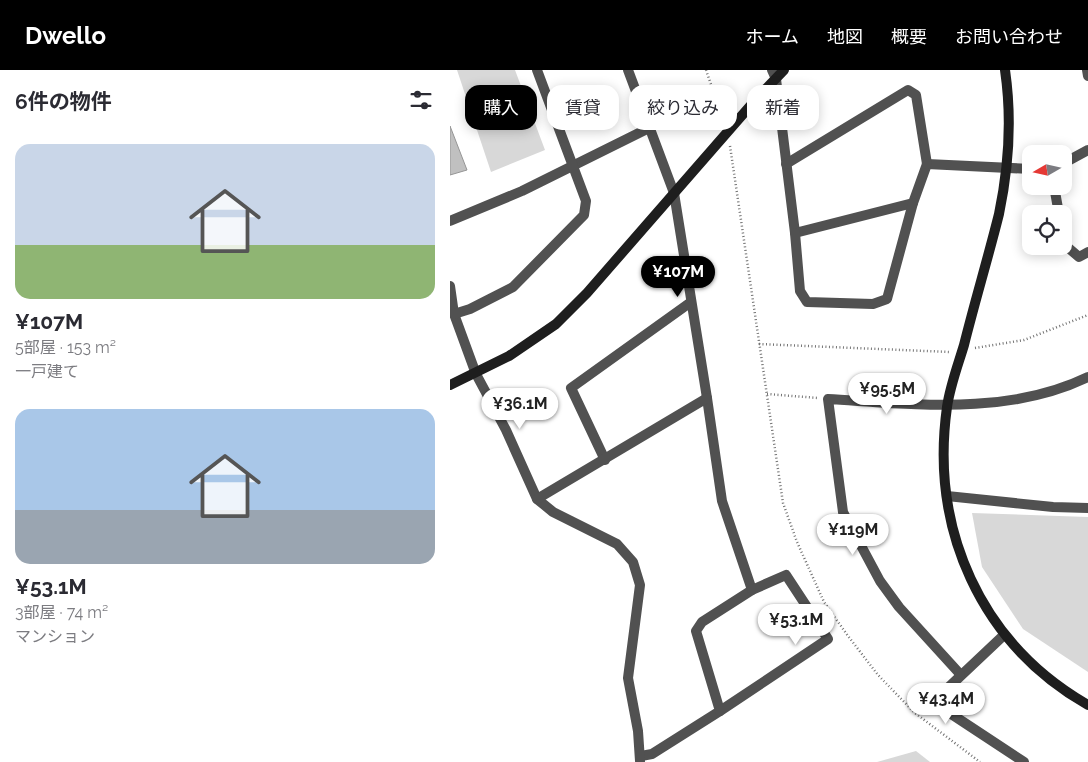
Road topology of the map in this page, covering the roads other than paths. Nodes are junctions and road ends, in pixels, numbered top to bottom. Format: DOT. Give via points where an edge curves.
graph roads {
  1 [pos="537,70"];
  2 [pos="628,70"];
  3 [pos="784,70"];
  4 [pos="1005,70"];
  5 [pos="1087,70"];
  6 [pos="774,74"];
  7 [pos="1088,76"];
  8 [pos="633,85"];
  9 [pos="645,130"];
  10 [pos="650,130"];
  11 [pos="1088,150"];
  12 [pos="1072,159"];
  13 [pos="786,164"];
  14 [pos="927,164"];
  15 [pos="574,166"];
  16 [pos="1007,166"];
  17 [pos="1022,168"];
  18 [pos="674,193"];
  19 [pos="913,203"];
  20 [pos="450,221"];
  21 [pos="795,233"];
  22 [pos="1072,251"];
  23 [pos="1088,252"];
  24 [pos="450,286"];
  25 [pos="691,302"];
  26 [pos="454,314"];
  27 [pos="476,374"];
  28 [pos="1088,377"];
  29 [pos="450,386"];
  30 [pos="707,398"];
  31 [pos="947,406"];
  32 [pos="605,460"];
  33 [pos="947,496"];
  34 [pos="537,500"];
  35 [pos="1088,508"];
  36 [pos="752,590"];
  37 [pos="1004,635"];
  38 [pos="960,674"];
  39 [pos="1088,705"];
  40 [pos="720,711"];
  41 [pos="640,759"];
  42 [pos="1024,762"];
  1 -- 15 [label="street"];
  2 -- 8 [label="street"];
  3 -- 6 [label="street"];
  4 -- 16 [label="street" via="1009,105"];
  5 -- 7 [label="street"];
  6 -- 13 [label="street"];
  6 -- 18 [label="street" via="728,133"];
  9 -- 15 [label="street"];
  10 -- 18 [label="street"];
  11 -- 12 [label="street"];
  13 -- 14 [label="street" via="908,90 916,94"];
  13 -- 21 [label="street"];
  14 -- 16 [label="street"];
  14 -- 19 [label="street"];
  15 -- 20 [label="street" via="522,192"];
  15 -- 26 [label="street" via="586,201 584,214 513,288"];
  16 -- 17 [label="street"];
  16 -- 31 [label="street" via="999,214"];
  18 -- 25 [label="street"];
  18 -- 27 [label="street" via="587,294 556,324"];
  19 -- 21 [label="street"];
  19 -- 21 [label="street" via="887,299 873,304 807,302 800,292"];
  22 -- 23 [label="street" via="1079,257"];
  24 -- 26 [label="street"];
  25 -- 30 [label="street"];
  25 -- 32 [label="street" via="571,388"];
  26 -- 27 [label="street"];
  27 -- 29 [label="street"];
  27 -- 34 [label="street" via="506,430"];
  28 -- 31 [label="street" via="1068,387 1018,399"];
  30 -- 32 [label="street"];
  30 -- 36 [label="street" via="722,502"];
  31 -- 33 [label="street" via="944,474"];
  31 -- 38 [label="street" via="828,399 843,512 885,588"];
  32 -- 34 [label="street"];
  33 -- 35 [label="street"];
  33 -- 37 [label="street" via="955,539 963,561"];
  34 -- 41 [label="street" via="553,512 616,544 633,562 640,585 628,678"];
  36 -- 40 [label="street" via="702,622 696,631"];
  36 -- 40 [label="street" via="786,575 828,639"];
  37 -- 38 [label="street"];
  37 -- 39 [label="street" via="1036,668 1065,692"];
  38 -- 42 [label="street" via="933,702"];
  40 -- 41 [label="street"];
}
